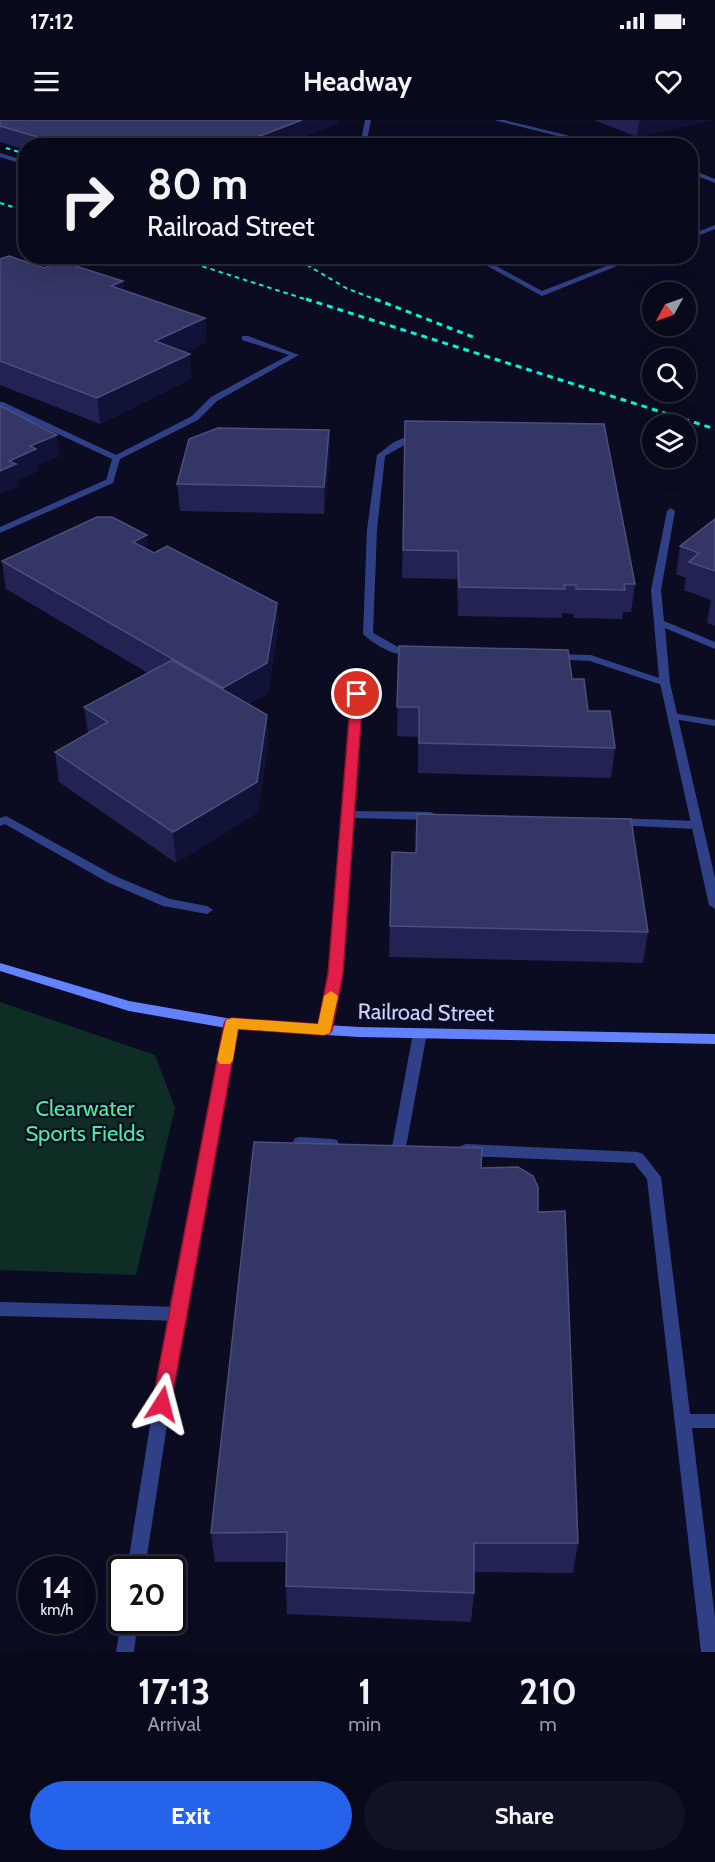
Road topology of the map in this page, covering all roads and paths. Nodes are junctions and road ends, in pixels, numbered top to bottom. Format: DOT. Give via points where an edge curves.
graph roads {
  1 [pos="368,120"];
  2 [pos="497,120"];
  3 [pos="365,138"];
  4 [pos="574,138"];
  5 [pos="0,155"];
  6 [pos="18,161"];
  7 [pos="698,174"];
  8 [pos="715,181"];
  9 [pos="715,227"];
  10 [pos="698,234"];
  11 [pos="487,264"];
  12 [pos="619,264"];
  13 [pos="245,338"];
  14 [pos="0,404"];
  15 [pos="433,433"];
  16 [pos="116,458"];
  17 [pos="671,511"];
  18 [pos="0,530"];
  19 [pos="659,622"];
  20 [pos="715,646"];
  21 [pos="427,654"];
  22 [pos="544,657"];
  23 [pos="665,682"];
  24 [pos="357,694"];
  25 [pos="672,716"];
  26 [pos="715,723"];
  27 [pos="348,814"];
  28 [pos="441,817"];
  29 [pos="0,822"];
  30 [pos="603,822"];
  31 [pos="697,825"];
  32 [pos="715,902"];
  33 [pos="207,910"];
  34 [pos="0,967"];
  35 [pos="232,1024"];
  36 [pos="324,1030"];
  37 [pos="420,1033"];
  38 [pos="715,1039"];
  39 [pos="300,1142"];
  40 [pos="344,1144"];
  41 [pos="400,1147"];
  42 [pos="447,1149"];
  43 [pos="0,1309"];
  44 [pos="176,1314"];
  45 [pos="683,1421"];
  46 [pos="715,1421"];
  47 [pos="138,1556"];
  48 [pos="127,1634"];
  49 [pos="124,1652"];
  50 [pos="710,1652"];
  1 -- 3 [label="street"];
  2 -- 4 [label="street"];
  5 -- 6 [label="street"];
  7 -- 8 [label="street"];
  9 -- 10 [label="street"];
  11 -- 12 [label="street" via="542,294"];
  13 -- 16 [label="street" via="295,355 214,399 195,418"];
  14 -- 16 [label="street"];
  15 -- 21 [label="street" via="422,432 381,455 372,530 368,634 404,653"];
  16 -- 18 [label="street" via="110,481"];
  17 -- 19 [label="street" via="656,590"];
  19 -- 20 [label="street"];
  19 -- 23 [label="street"];
  22 -- 23 [label="street" via="591,658"];
  23 -- 25 [label="street"];
  24 -- 27 [label="street"];
  25 -- 26 [label="street"];
  25 -- 31 [label="street"];
  27 -- 28 [label="street"];
  27 -- 36 [label="street" via="336,974"];
  29 -- 33 [label="street" via="6,820 111,879 167,903"];
  30 -- 31 [label="street"];
  31 -- 32 [label="street"];
  34 -- 35 [label="main road, Railroad Street" via="129,1006"];
  35 -- 36 [label="main road, Railroad Street"];
  35 -- 44 [label="street"];
  36 -- 37 [label="main road, Railroad Street"];
  37 -- 38 [label="main road, Railroad Street"];
  37 -- 41 [label="street"];
  39 -- 40 [label="street"];
  42 -- 45 [label="street" via="638,1158 654,1177"];
  43 -- 44 [label="street"];
  44 -- 47 [label="street"];
  45 -- 46 [label="street"];
  45 -- 50 [label="street"];
  48 -- 49 [label="street"];
}
